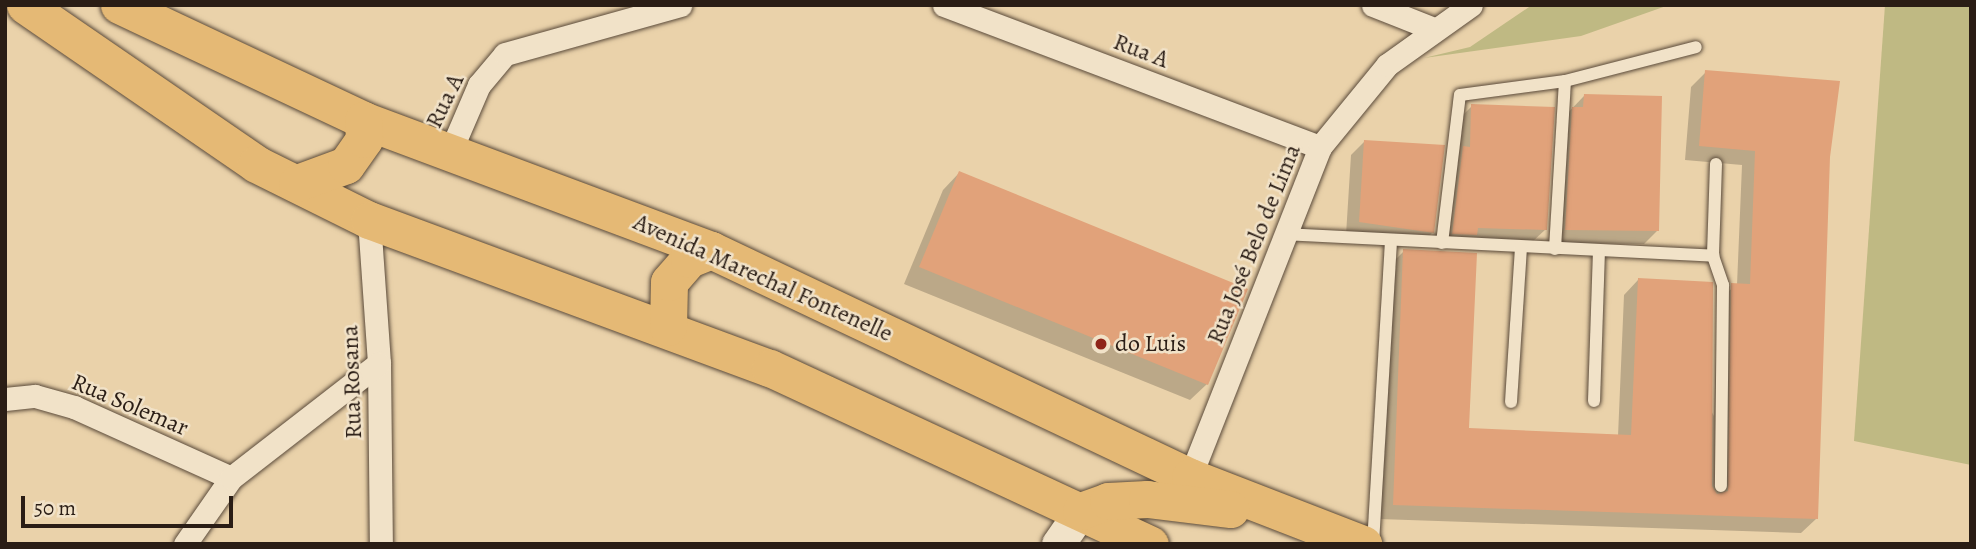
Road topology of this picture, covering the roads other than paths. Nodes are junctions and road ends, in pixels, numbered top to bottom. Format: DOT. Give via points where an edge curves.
graph roads {
  1 [pos="25,5"];
  2 [pos="119,5"];
  3 [pos="680,5"];
  4 [pos="944,5"];
  5 [pos="1373,5"];
  6 [pos="1471,5"];
  7 [pos="1431,28"];
  8 [pos="1696,47"];
  9 [pos="1565,80"];
  10 [pos="363,120"];
  11 [pos="1320,147"];
  12 [pos="451,150"];
  13 [pos="1716,164"];
  14 [pos="296,183"];
  15 [pos="369,220"];
  16 [pos="1284,234"];
  17 [pos="1391,241"];
  18 [pos="1442,243"];
  19 [pos="1521,247"];
  20 [pos="1555,249"];
  21 [pos="711,250"];
  22 [pos="1599,251"];
  23 [pos="1713,256"];
  24 [pos="668,327"];
  25 [pos="379,363"];
  26 [pos="5,399"];
  27 [pos="1594,401"];
  28 [pos="1511,402"];
  29 [pos="1190,477"];
  30 [pos="231,478"];
  31 [pos="1721,486"];
  32 [pos="1289,520"];
  33 [pos="1067,534"];
  34 [pos="185,544"];
  35 [pos="381,544"];
  36 [pos="1150,544"];
  37 [pos="1363,544"];
  38 [pos="1373,544"];
  1 -- 14 [label="main road" via="256,164"];
  2 -- 10 [label="main road, Avenida Marechal Fontenelle"];
  3 -- 12 [label="street, Rua A" via="505,54 479,85"];
  4 -- 11 [label="street, Rua A"];
  5 -- 7 [label="street"];
  6 -- 7 [label="street, Rua José Belo de Lima"];
  7 -- 11 [label="street, Rua José Belo de Lima" via="1387,65"];
  8 -- 9 [label="lane"];
  9 -- 18 [label="lane" via="1460,95"];
  9 -- 20 [label="lane"];
  10 -- 12 [label="main road, Avenida Marechal Fontenelle"];
  10 -- 14 [label="main road" via="364,139 346,165"];
  11 -- 16 [label="street, Rua José Belo de Lima"];
  12 -- 21 [label="main road, Avenida Marechal Fontenelle"];
  13 -- 23 [label="lane"];
  14 -- 15 [label="main road"];
  15 -- 24 [label="main road"];
  15 -- 25 [label="street, Rua Rosana"];
  16 -- 17 [label="lane"];
  16 -- 29 [label="street, Rua José Belo de Lima"];
  17 -- 18 [label="lane"];
  17 -- 38 [label="lane"];
  18 -- 19 [label="lane"];
  19 -- 20 [label="lane"];
  19 -- 28 [label="lane"];
  20 -- 22 [label="lane"];
  21 -- 24 [label="main road" via="677,268 669,282"];
  21 -- 29 [label="main road, Avenida Marechal Fontenelle"];
  22 -- 23 [label="lane"];
  22 -- 27 [label="lane"];
  23 -- 31 [label="lane" via="1723,285"];
  24 -- 33 [label="main road" via="899,425"];
  25 -- 30 [label="street"];
  25 -- 35 [label="street, Rua Rosana"];
  26 -- 30 [label="street, Rua Solemar" via="36,396 74,407"];
  29 -- 32 [label="main road, Avenida Marechal Fontenelle"];
  30 -- 34 [label="street"];
  32 -- 33 [label="main road" via="1147,499 1108,500"];
  32 -- 37 [label="main road, Avenida Marechal Fontenelle"];
  33 -- 36 [label="main road"];
}
